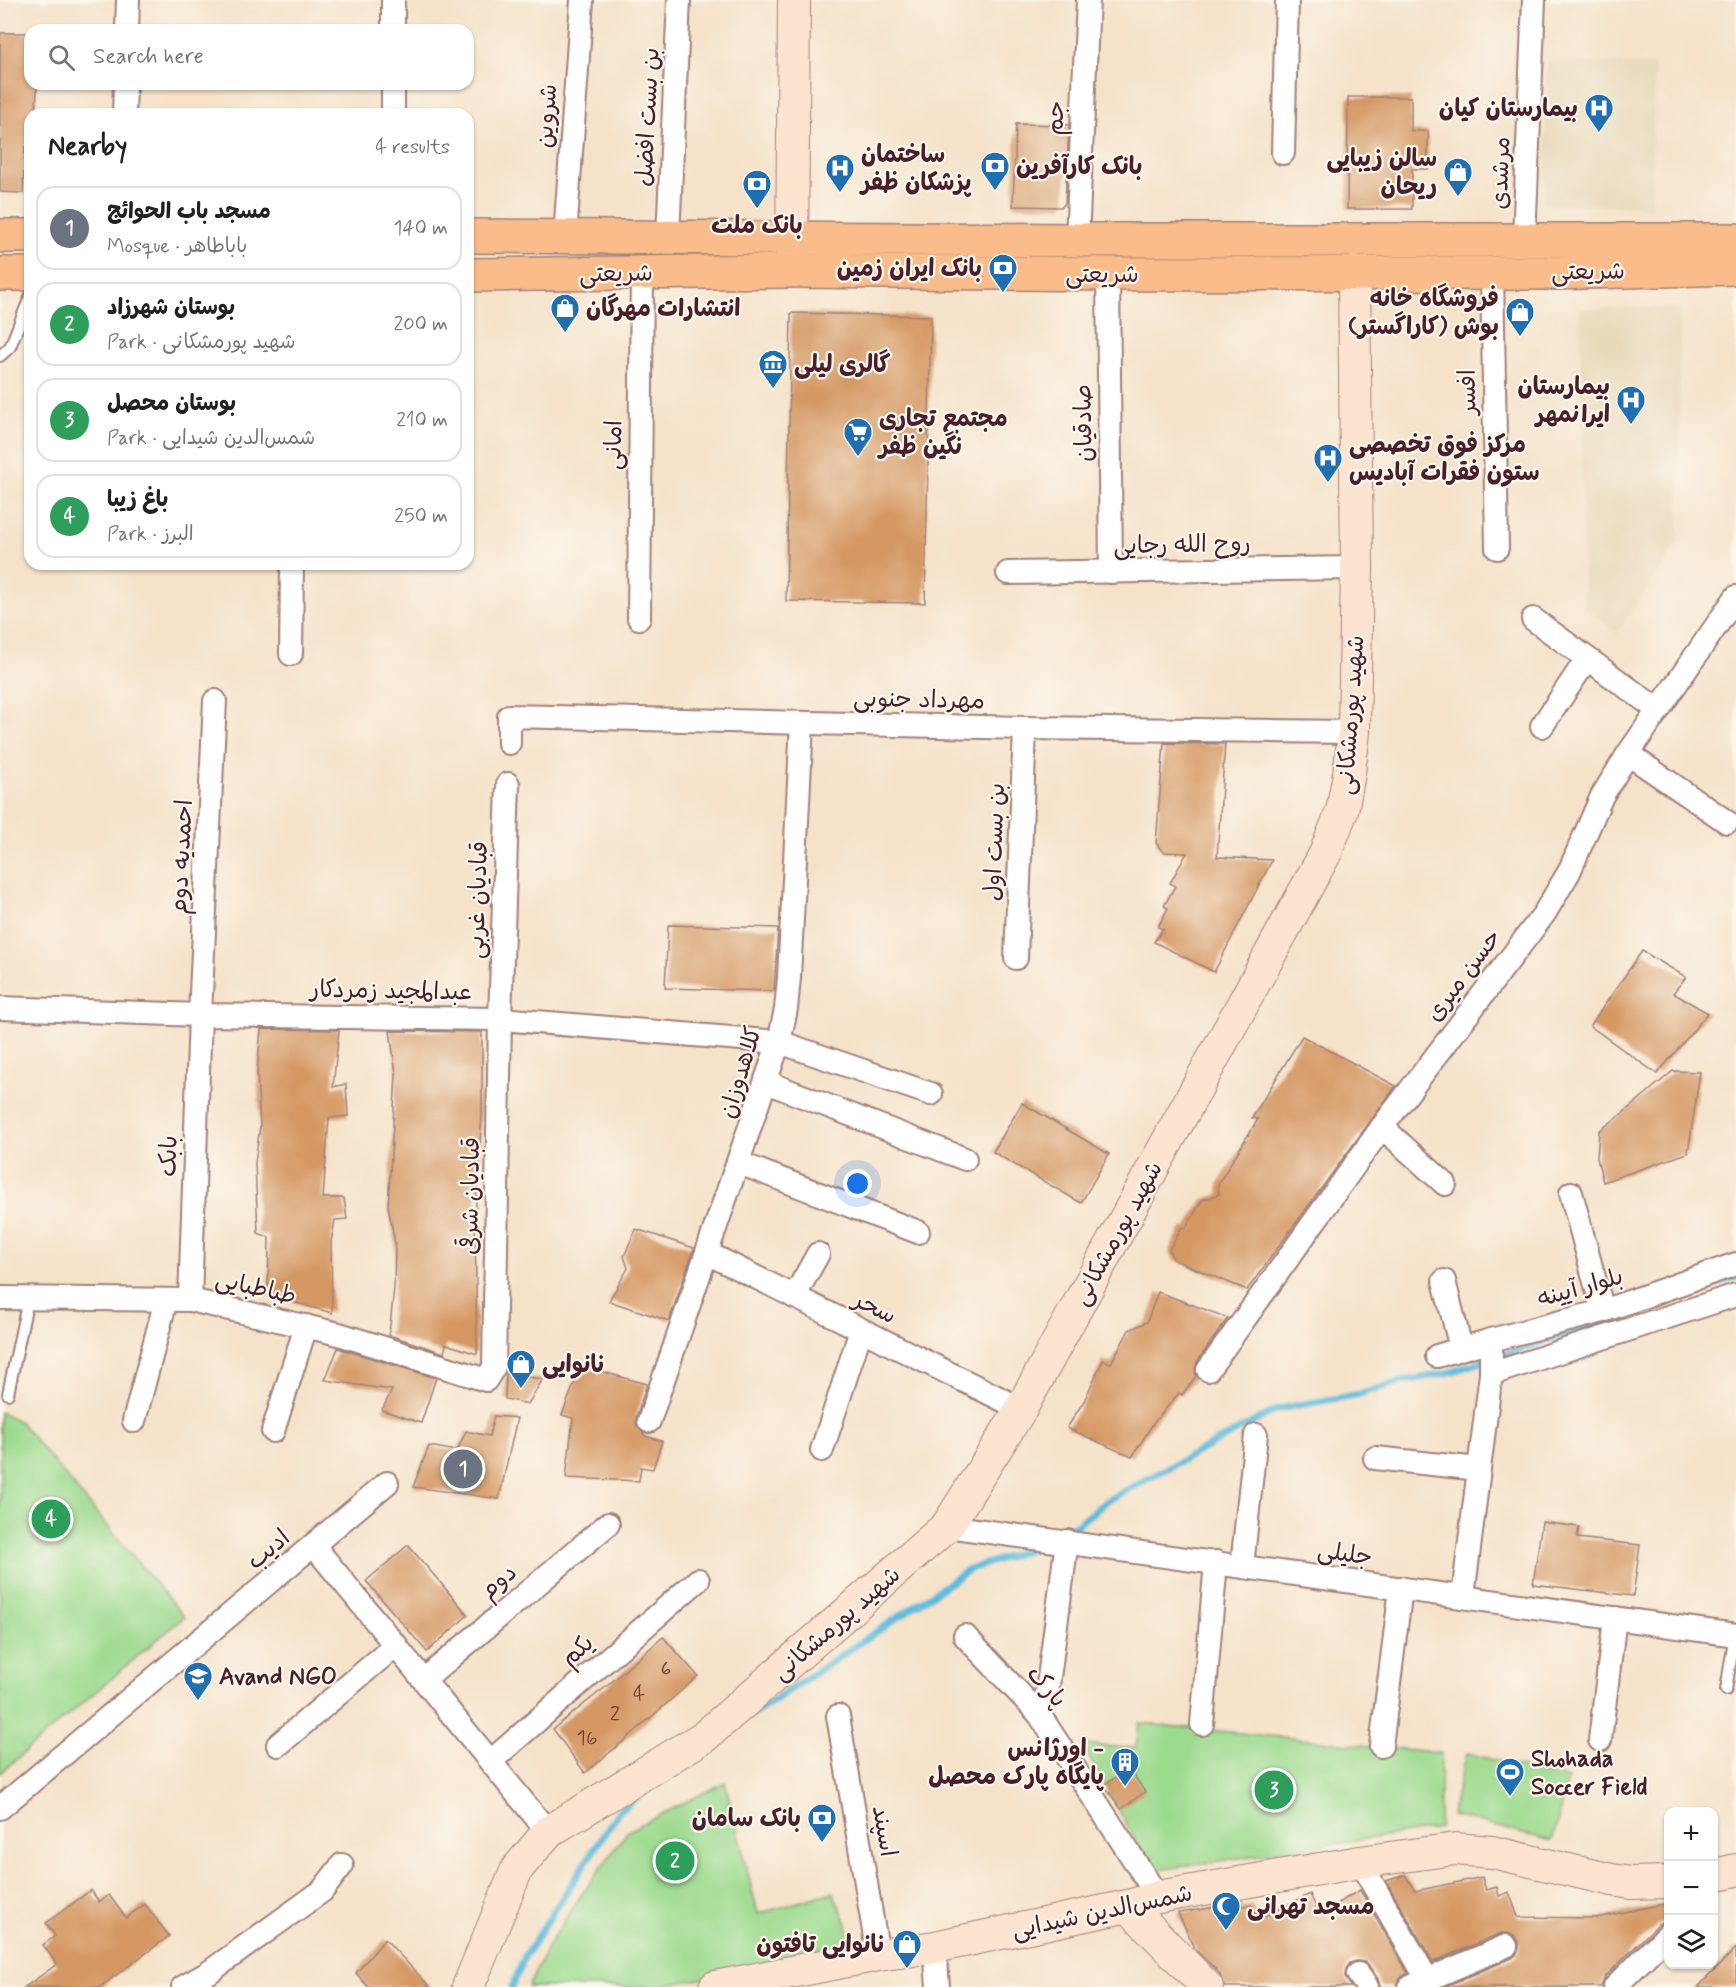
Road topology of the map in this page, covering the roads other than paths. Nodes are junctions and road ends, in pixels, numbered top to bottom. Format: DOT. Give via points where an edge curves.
graph roads {
  1 [pos="129,0"];
  2 [pos="393,0"];
  3 [pos="582,0"];
  4 [pos="679,0"];
  5 [pos="794,0"];
  6 [pos="1088,0"];
  7 [pos="1287,0"];
  8 [pos="1534,0"];
  9 [pos="127,24"];
  10 [pos="393,24"];
  11 [pos="125,90"];
  12 [pos="393,90"];
  13 [pos="124,108"];
  14 [pos="393,108"];
  15 [pos="1283,153"];
  16 [pos="793,177"];
  17 [pos="0,236"];
  18 [pos="24,236"];
  19 [pos="474,236"];
  20 [pos="565,236"];
  21 [pos="668,236"];
  22 [pos="759,237"];
  23 [pos="792,237"];
  24 [pos="1077,240"];
  25 [pos="1524,240"];
  26 [pos="1736,240"];
  27 [pos="1736,268"];
  28 [pos="792,271"];
  29 [pos="1492,271"];
  30 [pos="642,272"];
  31 [pos="1354,272"];
  32 [pos="0,274"];
  33 [pos="24,274"];
  34 [pos="1108,274"];
  35 [pos="474,275"];
  36 [pos="24,312"];
  37 [pos="0,356"];
  38 [pos="1497,548"];
  39 [pos="1357,568"];
  40 [pos="292,570"];
  41 [pos="1111,572"];
  42 [pos="1008,573"];
  43 [pos="1736,597"];
  44 [pos="639,618"];
  45 [pos="1533,619"];
  46 [pos="291,654"];
  47 [pos="1587,659"];
  48 [pos="216,701"];
  49 [pos="1658,710"];
  50 [pos="801,723"];
  51 [pos="1542,726"];
  52 [pos="1025,728"];
  53 [pos="1354,732"];
  54 [pos="509,743"];
  55 [pos="1628,754"];
  56 [pos="508,784"];
  57 [pos="1727,822"];
  58 [pos="1016,957"];
  59 [pos="0,1008"];
  60 [pos="200,1015"];
  61 [pos="500,1019"];
  62 [pos="779,1042"];
  63 [pos="766,1082"];
  64 [pos="931,1094"];
  65 [pos="1382,1127"];
  66 [pos="965,1159"];
  67 [pos="739,1163"];
  68 [pos="1445,1184"];
  69 [pos="1571,1193"];
  70 [pos="918,1232"];
  71 [pos="707,1252"];
  72 [pos="818,1254"];
  73 [pos="1736,1264"];
  74 [pos="1444,1281"];
  75 [pos="1736,1295"];
  76 [pos="794,1297"];
  77 [pos="0,1298"];
  78 [pos="28,1299"];
  79 [pos="166,1300"];
  80 [pos="190,1300"];
  81 [pos="1603,1311"];
  82 [pos="306,1326"];
  83 [pos="861,1330"];
  84 [pos="1491,1340"];
  85 [pos="1461,1348"];
  86 [pos="1437,1356"];
  87 [pos="1208,1370"];
  88 [pos="491,1374"];
  89 [pos="1491,1374"];
  90 [pos="8,1394"];
  91 [pos="1020,1409"];
  92 [pos="134,1421"];
  93 [pos="649,1421"];
  94 [pos="273,1431"];
  95 [pos="1256,1435"];
  96 [pos="822,1450"];
  97 [pos="1375,1458"];
  98 [pos="1479,1469"];
  99 [pos="387,1483"];
  100 [pos="608,1524"];
  101 [pos="947,1526"];
  102 [pos="1067,1541"];
  103 [pos="314,1546"];
  104 [pos="1216,1562"];
  105 [pos="1242,1566"];
  106 [pos="698,1580"];
  107 [pos="1401,1588"];
  108 [pos="1463,1596"];
  109 [pos="1615,1618"];
  110 [pos="1735,1634"];
  111 [pos="965,1636"];
  112 [pos="396,1645"];
  113 [pos="424,1680"];
  114 [pos="1726,1690"];
  115 [pos="1039,1714"];
  116 [pos="838,1716"];
  117 [pos="1202,1724"];
  118 [pos="1600,1740"];
  119 [pos="278,1745"];
  120 [pos="1381,1746"];
  121 [pos="491,1761"];
  122 [pos="0,1808"];
  123 [pos="548,1832"];
  124 [pos="1360,1862"];
  125 [pos="342,1865"];
  126 [pos="1664,1882"];
  127 [pos="1158,1897"];
  128 [pos="1128,1906"];
  129 [pos="1664,1938"];
  130 [pos="1506,1946"];
  131 [pos="935,1947"];
  132 [pos="878,1955"];
  133 [pos="1419,1983"];
  134 [pos="183,1987"];
  135 [pos="468,1987"];
  136 [pos="715,1987"];
  137 [pos="938,1987"];
  138 [pos="1208,1987"];
  139 [pos="1615,1987"];
  1 -- 9 [label="street"];
  2 -- 10 [label="street"];
  3 -- 20 [label="street, شروین"];
  4 -- 21 [label="street, بن بست افضل"];
  5 -- 16 [label="street"];
  6 -- 24 [label="street, جم"];
  7 -- 15 [label="street"];
  8 -- 25 [label="street, مرشدی"];
  11 -- 13 [label="street"];
  12 -- 14 [label="street"];
  16 -- 22 [label="street" via="778,217"];
  16 -- 23 [label="street"];
  17 -- 18 [label="main road"];
  19 -- 20 [label="main road, شریعتی"];
  20 -- 21 [label="main road, شریعتی"];
  21 -- 22 [label="main road, شریعتی"];
  22 -- 23 [label="main road, شریعتی"];
  23 -- 24 [label="main road, شریعتی"];
  23 -- 28 [label="street"];
  24 -- 25 [label="main road, شریعتی"];
  25 -- 26 [label="main road, شریعتی"];
  27 -- 29 [label="main road, شریعتی"];
  28 -- 30 [label="main road, شریعتی"];
  28 -- 34 [label="main road, شریعتی"];
  29 -- 31 [label="main road, شریعتی"];
  29 -- 38 [label="street, افسر"];
  30 -- 35 [label="main road, شریعتی"];
  30 -- 44 [label="street, امانی"];
  31 -- 34 [label="main road, شریعتی"];
  31 -- 39 [label="street, شهید پورمشکانی"];
  32 -- 33 [label="main road"];
  34 -- 41 [label="street, صادقیان"];
  36 -- 37 [label="lane" via="10,347"];
  39 -- 41 [label="street, روح الله رجایی"];
  39 -- 53 [label="street, شهید پورمشکانی"];
  40 -- 46 [label="street"];
  41 -- 42 [label="street, روح الله رجایی"];
  43 -- 49 [label="street, حسن میری"];
  45 -- 47 [label="street"];
  47 -- 49 [label="street"];
  47 -- 51 [label="street"];
  48 -- 60 [label="street, احمدیه دوم"];
  49 -- 55 [label="street, حسن میری"];
  50 -- 52 [label="street, مهرداد جنوبی"];
  50 -- 54 [label="street, مهرداد جنوبی" via="509,716"];
  50 -- 62 [label="street, کلاهدوزان" via="789,978"];
  52 -- 53 [label="street, مهرداد جنوبی"];
  52 -- 58 [label="street, بن بست اول"];
  53 -- 91 [label="street, شهید پورمشکانی" via="1342,811 1325,854"];
  55 -- 57 [label="street"];
  55 -- 65 [label="street, حسن میری" via="1602,796 1569,872 1544,914"];
  56 -- 61 [label="street, قبادیان غربی"];
  59 -- 60 [label="street, عبدالمجید زمردکار"];
  60 -- 61 [label="street, عبدالمجید زمردکار"];
  60 -- 80 [label="street, بابک"];
  61 -- 62 [label="street, عبدالمجید زمردکار"];
  61 -- 88 [label="street, قبادیان شرقی"];
  62 -- 63 [label="street, کلاهدوزان"];
  62 -- 64 [label="street, عبدالمجید زمردکار"];
  63 -- 66 [label="street"];
  63 -- 67 [label="street, کلاهدوزان"];
  65 -- 68 [label="street"];
  65 -- 87 [label="street, حسن میری"];
  67 -- 70 [label="street"];
  67 -- 71 [label="street, کلاهدوزان"];
  69 -- 81 [label="street"];
  71 -- 76 [label="street, سحر"];
  71 -- 93 [label="street, کلاهدوزان"];
  72 -- 76 [label="street"];
  73 -- 81 [label="street, بلوار آیینه"];
  74 -- 85 [label="street"];
  75 -- 89 [label="street"];
  76 -- 83 [label="street, سحر"];
  77 -- 78 [label="street, طباطبایی"];
  78 -- 79 [label="street, طباطبایی"];
  78 -- 90 [label="lane"];
  79 -- 80 [label="street, طباطبایی"];
  79 -- 92 [label="street"];
  80 -- 82 [label="street, طباطبایی"];
  81 -- 84 [label="street, بلوار آیینه"];
  82 -- 88 [label="street, طباطبایی" via="486,1380"];
  82 -- 94 [label="street"];
  83 -- 91 [label="street, سحر"];
  83 -- 96 [label="street"];
  84 -- 85 [label="street, بلوار آیینه"];
  84 -- 89 [label="street"];
  85 -- 86 [label="street, بلوار آیینه"];
  89 -- 98 [label="street"];
  91 -- 101 [label="street, شهید پورمشکانی"];
  95 -- 105 [label="street"];
  97 -- 98 [label="street"];
  98 -- 108 [label="street"];
  99 -- 103 [label="street"];
  100 -- 113 [label="street, دوم"];
  101 -- 102 [label="street, جلیلی"];
  101 -- 123 [label="street, شهید پورمشکانی" via="705,1736"];
  102 -- 104 [label="street, جلیلی"];
  102 -- 115 [label="street" via="1047,1693"];
  103 -- 112 [label="street, ادیب"];
  103 -- 122 [label="street, ادیب"];
  104 -- 105 [label="street, جلیلی"];
  104 -- 117 [label="street"];
  105 -- 107 [label="street, جلیلی"];
  106 -- 121 [label="street, یکم"];
  107 -- 108 [label="street, جلیلی"];
  107 -- 120 [label="street"];
  108 -- 109 [label="street, جلیلی"];
  109 -- 110 [label="street, جلیلی"];
  109 -- 118 [label="street"];
  110 -- 114 [label="lane"];
  111 -- 115 [label="street, پارک"];
  112 -- 113 [label="street, ادیب"];
  112 -- 119 [label="street"];
  113 -- 121 [label="street, ادیب"];
  115 -- 127 [label="street, پارک"];
  116 -- 132 [label="street, اسپند"];
  121 -- 123 [label="street, ادیب"];
  123 -- 135 [label="street, شهید پورمشکانی" via="517,1869"];
  124 -- 126 [label="street, شمس‌الدین شیدایی" via="1474,1850 1611,1880"];
  124 -- 127 [label="street, شمس‌الدین شیدایی"];
  124 -- 133 [label="street"];
  125 -- 134 [label="street" via="322,1891 208,1974"];
  127 -- 128 [label="street, شمس‌الدین شیدایی"];
  128 -- 131 [label="street, شمس‌الدین شیدایی"];
  128 -- 138 [label="street"];
  129 -- 139 [label="street"];
  130 -- 133 [label="street"];
  131 -- 132 [label="street, شمس‌الدین شیدایی"];
  131 -- 137 [label="street"];
  132 -- 136 [label="street, شمس‌الدین شیدایی"];
}
